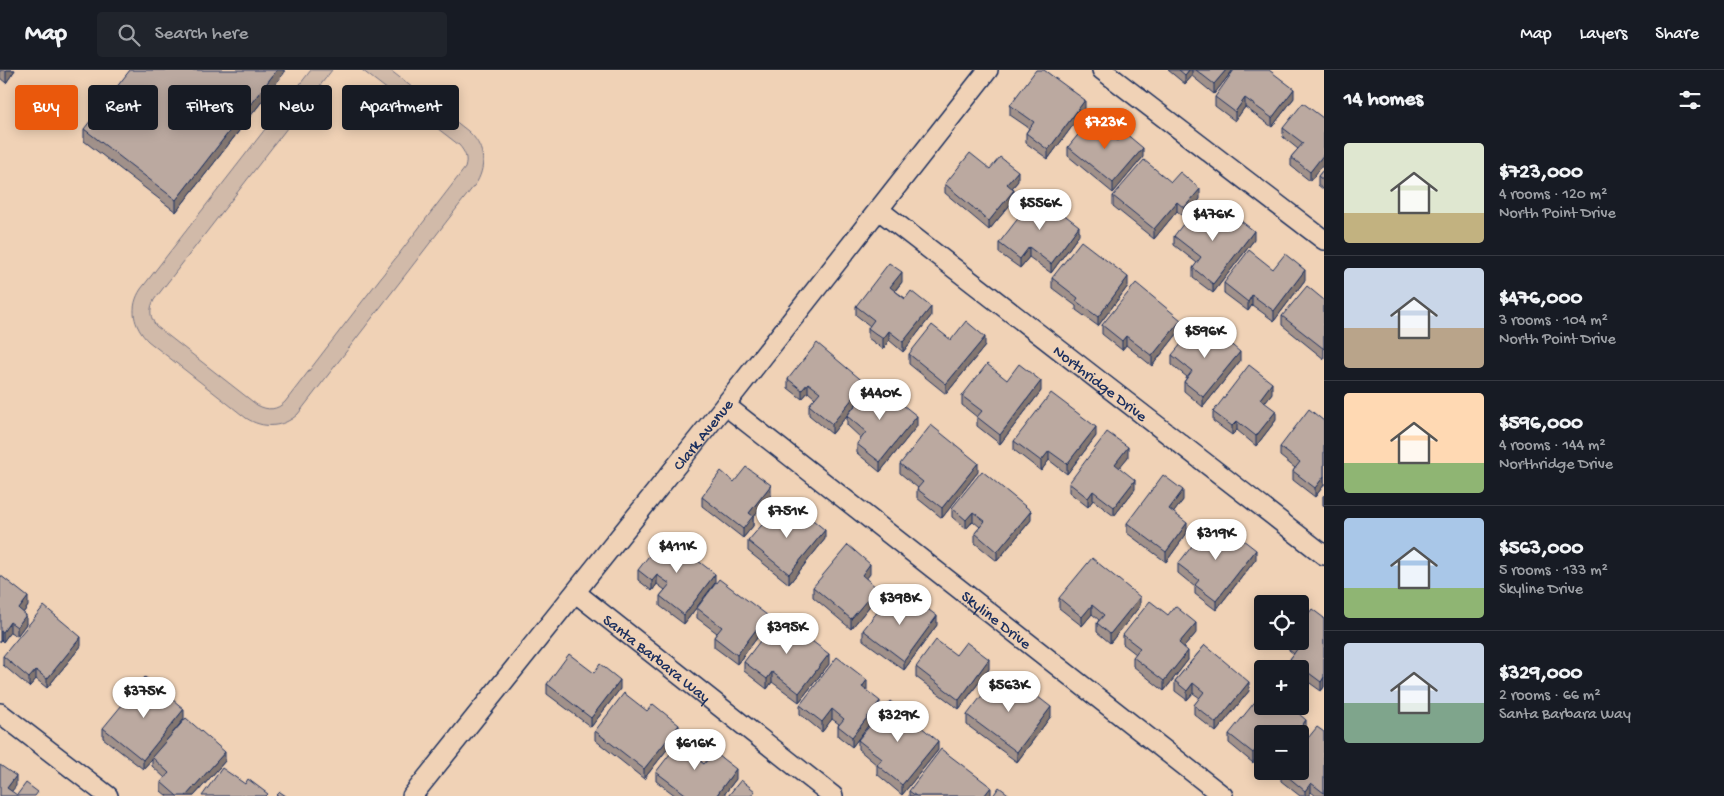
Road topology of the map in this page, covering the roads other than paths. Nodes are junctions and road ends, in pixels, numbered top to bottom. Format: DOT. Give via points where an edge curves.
graph roads {
  1 [pos="988,70"];
  2 [pos="1102,70"];
  3 [pos="879,210"];
  4 [pos="1324,240"];
  5 [pos="725,405"];
  6 [pos="1324,555"];
  7 [pos="576,593"];
  8 [pos="0,713"];
  9 [pos="108,796"];
  10 [pos="412,796"];
  11 [pos="833,796"];
  12 [pos="1223,796"];
  1 -- 3 [label="street, Clark Avenue"];
  2 -- 4 [label="street"];
  3 -- 5 [label="street, Clark Avenue"];
  3 -- 6 [label="street, Northridge Drive"];
  5 -- 7 [label="street, Clark Avenue"];
  5 -- 12 [label="street, Skyline Drive"];
  7 -- 10 [label="street, Clark Avenue"];
  7 -- 11 [label="street, Santa Barbara Way"];
  8 -- 9 [label="street"];
}
